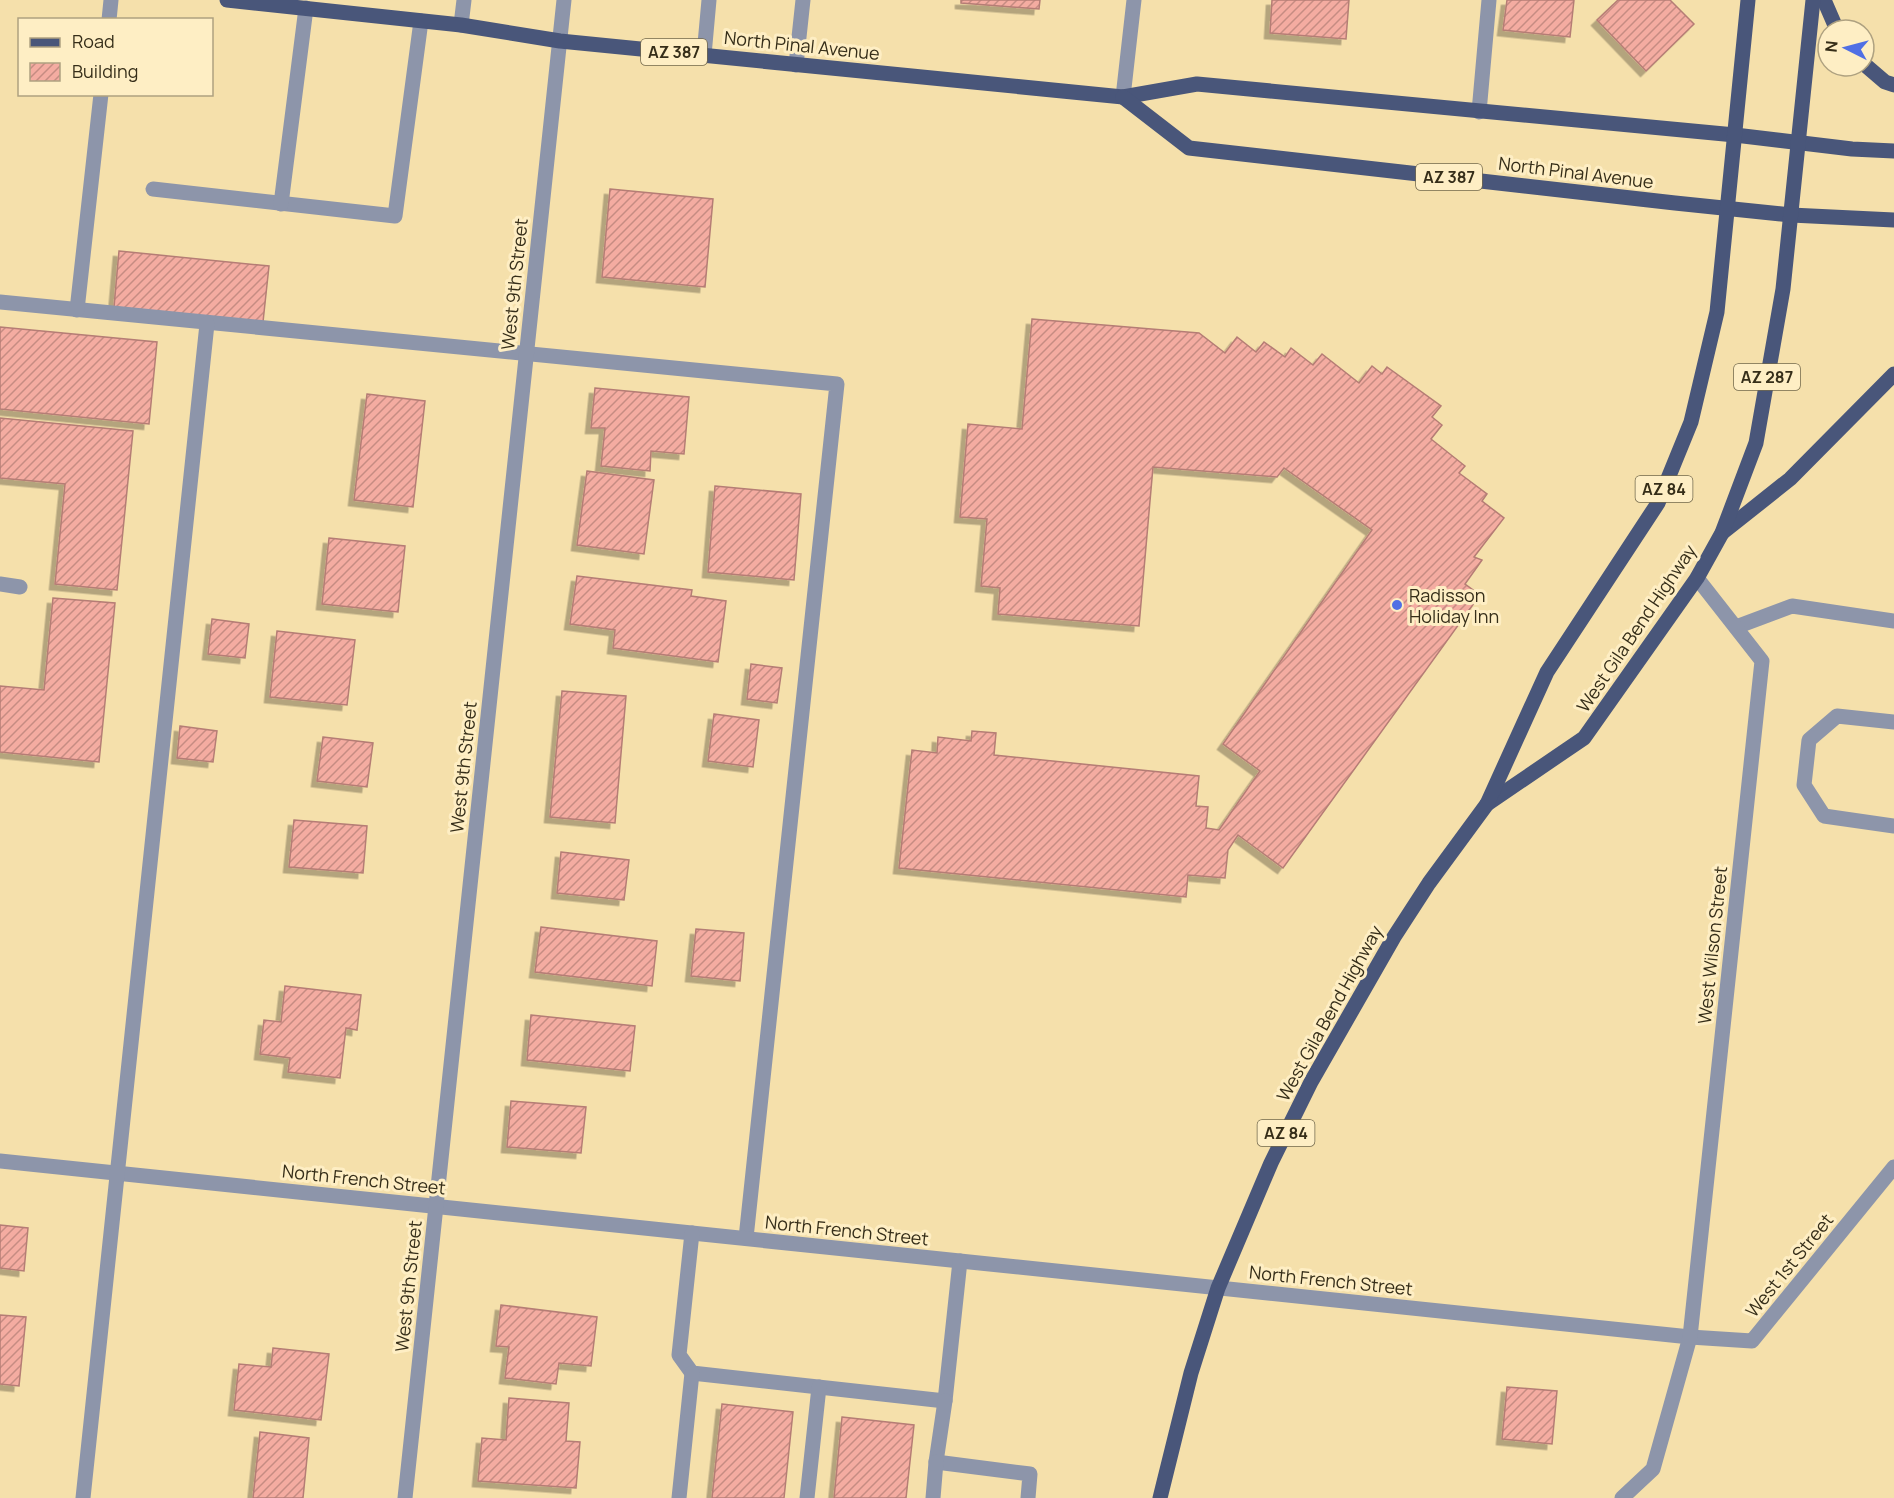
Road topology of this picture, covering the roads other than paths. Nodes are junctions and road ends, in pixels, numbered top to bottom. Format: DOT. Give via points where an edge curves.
graph roads {
  1 [pos="111,0"];
  2 [pos="227,0"];
  3 [pos="464,0"];
  4 [pos="564,0"];
  5 [pos="709,0"];
  6 [pos="803,0"];
  7 [pos="1134,0"];
  8 [pos="1489,0"];
  9 [pos="1749,0"];
  10 [pos="1813,0"];
  11 [pos="1824,0"];
  12 [pos="306,8"];
  13 [pos="109,18"];
  14 [pos="1832,18"];
  15 [pos="421,21"];
  16 [pos="461,25"];
  17 [pos="560,40"];
  18 [pos="704,55"];
  19 [pos="796,65"];
  20 [pos="1876,74"];
  21 [pos="1894,85"];
  22 [pos="101,96"];
  23 [pos="1123,97"];
  24 [pos="1479,112"];
  25 [pos="1735,135"];
  26 [pos="1799,143"];
  27 [pos="1894,151"];
  28 [pos="153,189"];
  29 [pos="281,204"];
  30 [pos="1726,208"];
  31 [pos="1791,215"];
  32 [pos="1894,219"];
  33 [pos="0,302"];
  34 [pos="77,310"];
  35 [pos="207,324"];
  36 [pos="526,355"];
  37 [pos="1894,374"];
  38 [pos="1722,533"];
  39 [pos="1697,578"];
  40 [pos="0,584"];
  41 [pos="20,586"];
  42 [pos="1894,621"];
  43 [pos="1736,627"];
  44 [pos="1894,722"];
  45 [pos="1487,804"];
  46 [pos="1894,826"];
  47 [pos="0,1161"];
  48 [pos="1894,1167"];
  49 [pos="118,1173"];
  50 [pos="436,1206"];
  51 [pos="692,1233"];
  52 [pos="746,1238"];
  53 [pos="960,1261"];
  54 [pos="1218,1288"];
  55 [pos="1690,1337"];
  56 [pos="692,1373"];
  57 [pos="819,1387"];
  58 [pos="945,1401"];
  59 [pos="936,1462"];
  60 [pos="84,1498"];
  61 [pos="405,1498"];
  62 [pos="679,1498"];
  63 [pos="807,1498"];
  64 [pos="933,1498"];
  65 [pos="1028,1498"];
  66 [pos="1160,1498"];
  67 [pos="1622,1498"];
  1 -- 13 [label="street"];
  2 -- 12 [label="main road, North Pinal Avenue / AZ 387"];
  3 -- 16 [label="street"];
  4 -- 17 [label="street, West 9th Street"];
  5 -- 18 [label="street"];
  6 -- 19 [label="street"];
  7 -- 23 [label="street"];
  8 -- 24 [label="street"];
  9 -- 25 [label="main road, West Gila Bend Highway"];
  10 -- 26 [label="main road, AZ 287"];
  11 -- 14 [label="main road"];
  12 -- 15 [label="main road, North Pinal Avenue / AZ 387"];
  12 -- 29 [label="street"];
  15 -- 16 [label="main road, North Pinal Avenue / AZ 387"];
  15 -- 29 [label="street" via="395,216"];
  16 -- 17 [label="main road, North Pinal Avenue / AZ 387"];
  17 -- 18 [label="main road, North Pinal Avenue / AZ 387"];
  17 -- 36 [label="street, West 9th Street"];
  18 -- 19 [label="main road, North Pinal Avenue / AZ 387"];
  19 -- 23 [label="main road, North Pinal Avenue / AZ 387"];
  20 -- 21 [label="main road"];
  22 -- 34 [label="street"];
  23 -- 24 [label="main road, North Pinal Avenue / AZ 387" via="1197,84"];
  23 -- 30 [label="main road, North Pinal Avenue / AZ 387" via="1189,148"];
  24 -- 25 [label="main road, North Pinal Avenue / AZ 387"];
  25 -- 26 [label="main road, North Pinal Avenue"];
  25 -- 30 [label="main road, West Gila Bend Highway / AZ 84"];
  26 -- 27 [label="main road, North Pinal Avenue"];
  26 -- 31 [label="main road, West Gila Bend Highway / AZ 287"];
  28 -- 29 [label="street"];
  30 -- 31 [label="main road, North Pinal Avenue / AZ 387"];
  30 -- 45 [label="main road, West Gila Bend Highway / AZ 84" via="1717,312 1691,422 1658,503 1547,672"];
  31 -- 32 [label="main road, AZ 387"];
  31 -- 38 [label="main road, West Gila Bend Highway / AZ 287" via="1783,289 1755,443"];
  33 -- 34 [label="street"];
  34 -- 35 [label="street"];
  35 -- 36 [label="street"];
  35 -- 49 [label="street"];
  36 -- 50 [label="street, West 9th Street"];
  36 -- 52 [label="street" via="837,384"];
  37 -- 38 [label="main road, AZ 84" via="1790,479"];
  38 -- 39 [label="main road, West Gila Bend Highway / AZ 84"];
  39 -- 43 [label="street, West Wilson Street"];
  39 -- 45 [label="main road, West Gila Bend Highway / AZ 84" via="1584,738"];
  40 -- 41 [label="street"];
  42 -- 43 [label="street" via="1792,606"];
  43 -- 55 [label="street, West Wilson Street" via="1762,661"];
  44 -- 46 [label="street" via="1837,716 1809,740 1804,785 1824,816"];
  45 -- 54 [label="main road, West Gila Bend Highway / AZ 84" via="1429,883 1347,1017 1271,1163"];
  47 -- 49 [label="street, North French Street"];
  48 -- 55 [label="street, West 1st Street" via="1752,1341"];
  49 -- 50 [label="street, North French Street"];
  49 -- 60 [label="street"];
  50 -- 51 [label="street, North French Street"];
  50 -- 61 [label="street, West 9th Street"];
  51 -- 52 [label="street, North French Street"];
  51 -- 56 [label="street" via="679,1355"];
  52 -- 53 [label="street, North French Street"];
  53 -- 54 [label="street, North French Street"];
  53 -- 58 [label="street"];
  54 -- 55 [label="street, North French Street"];
  54 -- 66 [label="main road, West Gila Bend Highway / AZ 84" via="1191,1373"];
  55 -- 67 [label="street, West Wilson Street" via="1653,1469"];
  56 -- 57 [label="street"];
  56 -- 62 [label="street"];
  57 -- 58 [label="street"];
  57 -- 63 [label="street"];
  58 -- 59 [label="street"];
  59 -- 64 [label="street"];
  59 -- 65 [label="street" via="1030,1474"];
}
